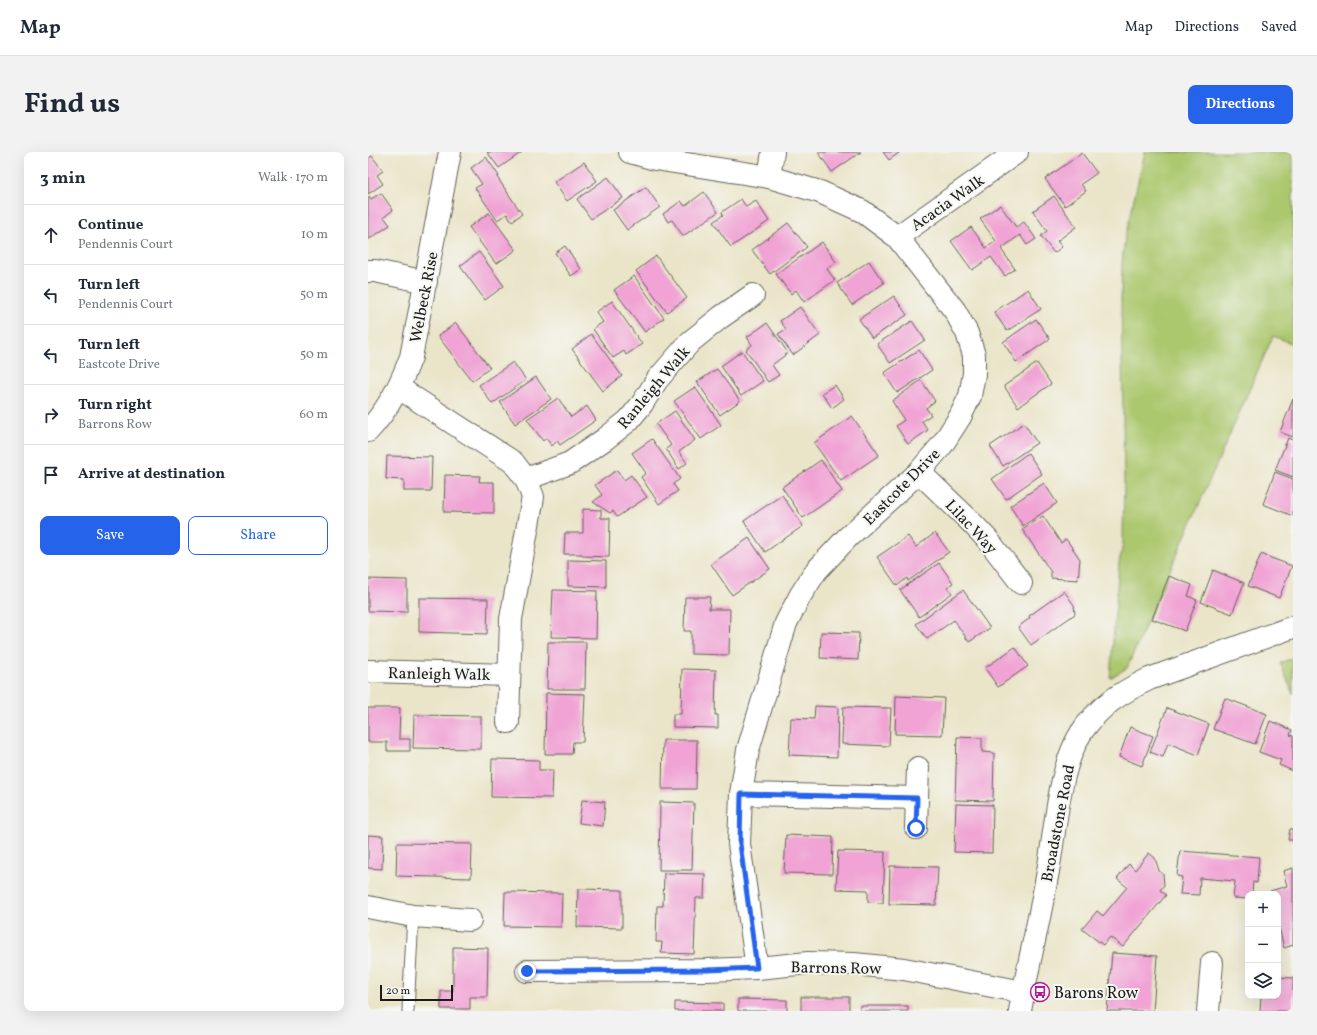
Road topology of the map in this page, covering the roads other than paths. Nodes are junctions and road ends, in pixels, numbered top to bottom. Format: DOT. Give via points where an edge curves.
graph roads {
  1 [pos="450,152"];
  2 [pos="630,152"];
  3 [pos="773,152"];
  4 [pos="1017,152"];
  5 [pos="769,177"];
  6 [pos="897,237"];
  7 [pos="368,271"];
  8 [pos="426,282"];
  9 [pos="752,295"];
  10 [pos="399,388"];
  11 [pos="368,431"];
  12 [pos="919,472"];
  13 [pos="526,479"];
  14 [pos="1021,583"];
  15 [pos="1293,627"];
  16 [pos="368,671"];
  17 [pos="509,674"];
  18 [pos="508,722"];
  19 [pos="918,768"];
  20 [pos="741,794"];
  21 [pos="917,798"];
  22 [pos="916,828"];
  23 [pos="368,907"];
  24 [pos="413,916"];
  25 [pos="470,920"];
  26 [pos="1212,963"];
  27 [pos="757,968"];
  28 [pos="527,971"];
  29 [pos="1022,1001"];
  30 [pos="408,1011"];
  31 [pos="1208,1011"];
  1 -- 8 [label="street, Welbeck Rise"];
  2 -- 5 [label="street, Eastcote Drive" via="655,159"];
  3 -- 5 [label="street"];
  4 -- 6 [label="street, Acacia Walk"];
  5 -- 6 [label="street, Eastcote Drive" via="820,192 862,211"];
  6 -- 12 [label="street, Eastcote Drive" via="955,311 967,333 974,355 970,396 942,445"];
  7 -- 8 [label="street"];
  8 -- 10 [label="street, Welbeck Rise" via="411,358"];
  9 -- 13 [label="street, Ranleigh Walk" via="690,342 657,380 628,421 570,463"];
  10 -- 11 [label="street, Welbeck Rise"];
  10 -- 13 [label="street, Ranleigh Walk" via="513,462"];
  12 -- 14 [label="street, Lilac Way" via="972,522"];
  12 -- 20 [label="street, Eastcote Drive" via="847,538 816,571 800,596 786,623 748,750"];
  13 -- 17 [label="street, Ranleigh Walk" via="533,497 511,619"];
  15 -- 29 [label="street, Broadstone Road" via="1128,690 1108,702 1080,734 1062,782 1048,872"];
  16 -- 17 [label="street, Ranleigh Walk"];
  17 -- 18 [label="street, Ranleigh Walk"];
  19 -- 21 [label="street"];
  20 -- 21 [label="street"];
  20 -- 27 [label="street, Eastcote Drive" via="740,844"];
  21 -- 22 [label="street"];
  23 -- 24 [label="street"];
  24 -- 25 [label="street"];
  24 -- 30 [label="lane"];
  26 -- 31 [label="street"];
  27 -- 28 [label="street, Barrons Row"];
  27 -- 29 [label="street, Barrons Row" via="808,963 904,969"];
}
